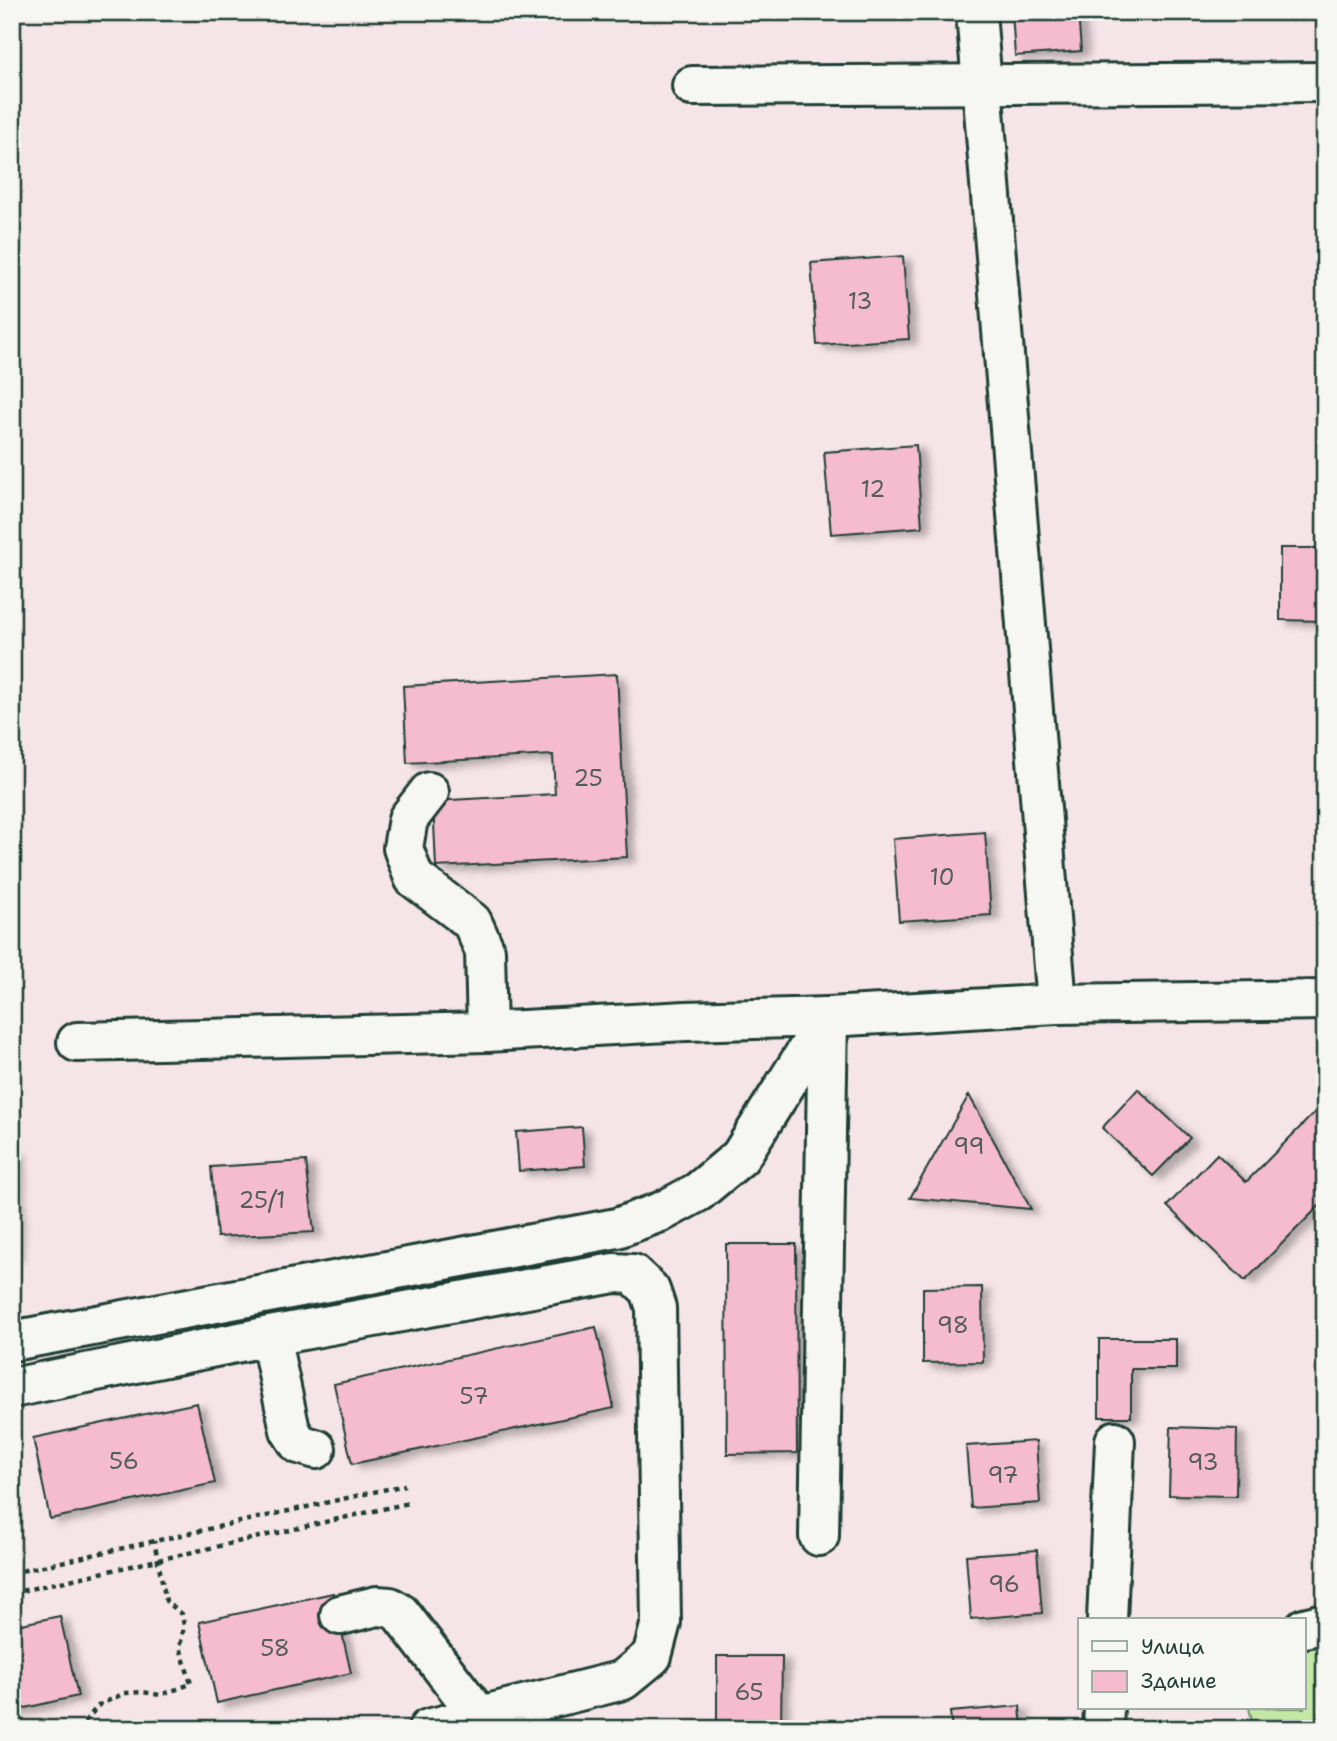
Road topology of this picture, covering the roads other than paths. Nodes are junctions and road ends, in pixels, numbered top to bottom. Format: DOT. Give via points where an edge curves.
graph roads {
  1 [pos="976,12"];
  2 [pos="1325,82"];
  3 [pos="983,84"];
  4 [pos="692,86"];
  5 [pos="429,792"];
  6 [pos="1325,1000"];
  7 [pos="1058,1004"];
  8 [pos="828,1017"];
  9 [pos="487,1032"];
  10 [pos="77,1042"];
  11 [pos="270,1336"];
  12 [pos="12,1341"];
  13 [pos="12,1388"];
  14 [pos="1115,1441"];
  15 [pos="316,1449"];
  16 [pos="818,1536"];
  17 [pos="340,1615"];
  18 [pos="1107,1618"];
  19 [pos="1325,1623"];
  20 [pos="1306,1628"];
  21 [pos="1104,1710"];
  22 [pos="480,1717"];
  23 [pos="428,1729"];
  24 [pos="1103,1729"];
  1 -- 3 [label="street"];
  2 -- 3 [label="street"];
  3 -- 4 [label="street"];
  3 -- 7 [label="street"];
  5 -- 9 [label="street" via="408,819 403,848 414,878 472,922 485,951"];
  6 -- 7 [label="street"];
  7 -- 8 [label="street"];
  8 -- 9 [label="street"];
  8 -- 12 [label="street" via="740,1157 698,1192 663,1211 617,1228"];
  8 -- 16 [label="street"];
  9 -- 10 [label="street"];
  11 -- 13 [label="street"];
  11 -- 15 [label="street" via="290,1430 299,1444"];
  11 -- 22 [label="street" via="614,1273 633,1275 650,1290 656,1308 661,1622 652,1656 623,1680"];
  14 -- 18 [label="street"];
  17 -- 22 [label="street" via="377,1606 400,1613"];
  19 -- 20 [label="street"];
  21 -- 24 [label="street"];
  22 -- 23 [label="street"];
}
